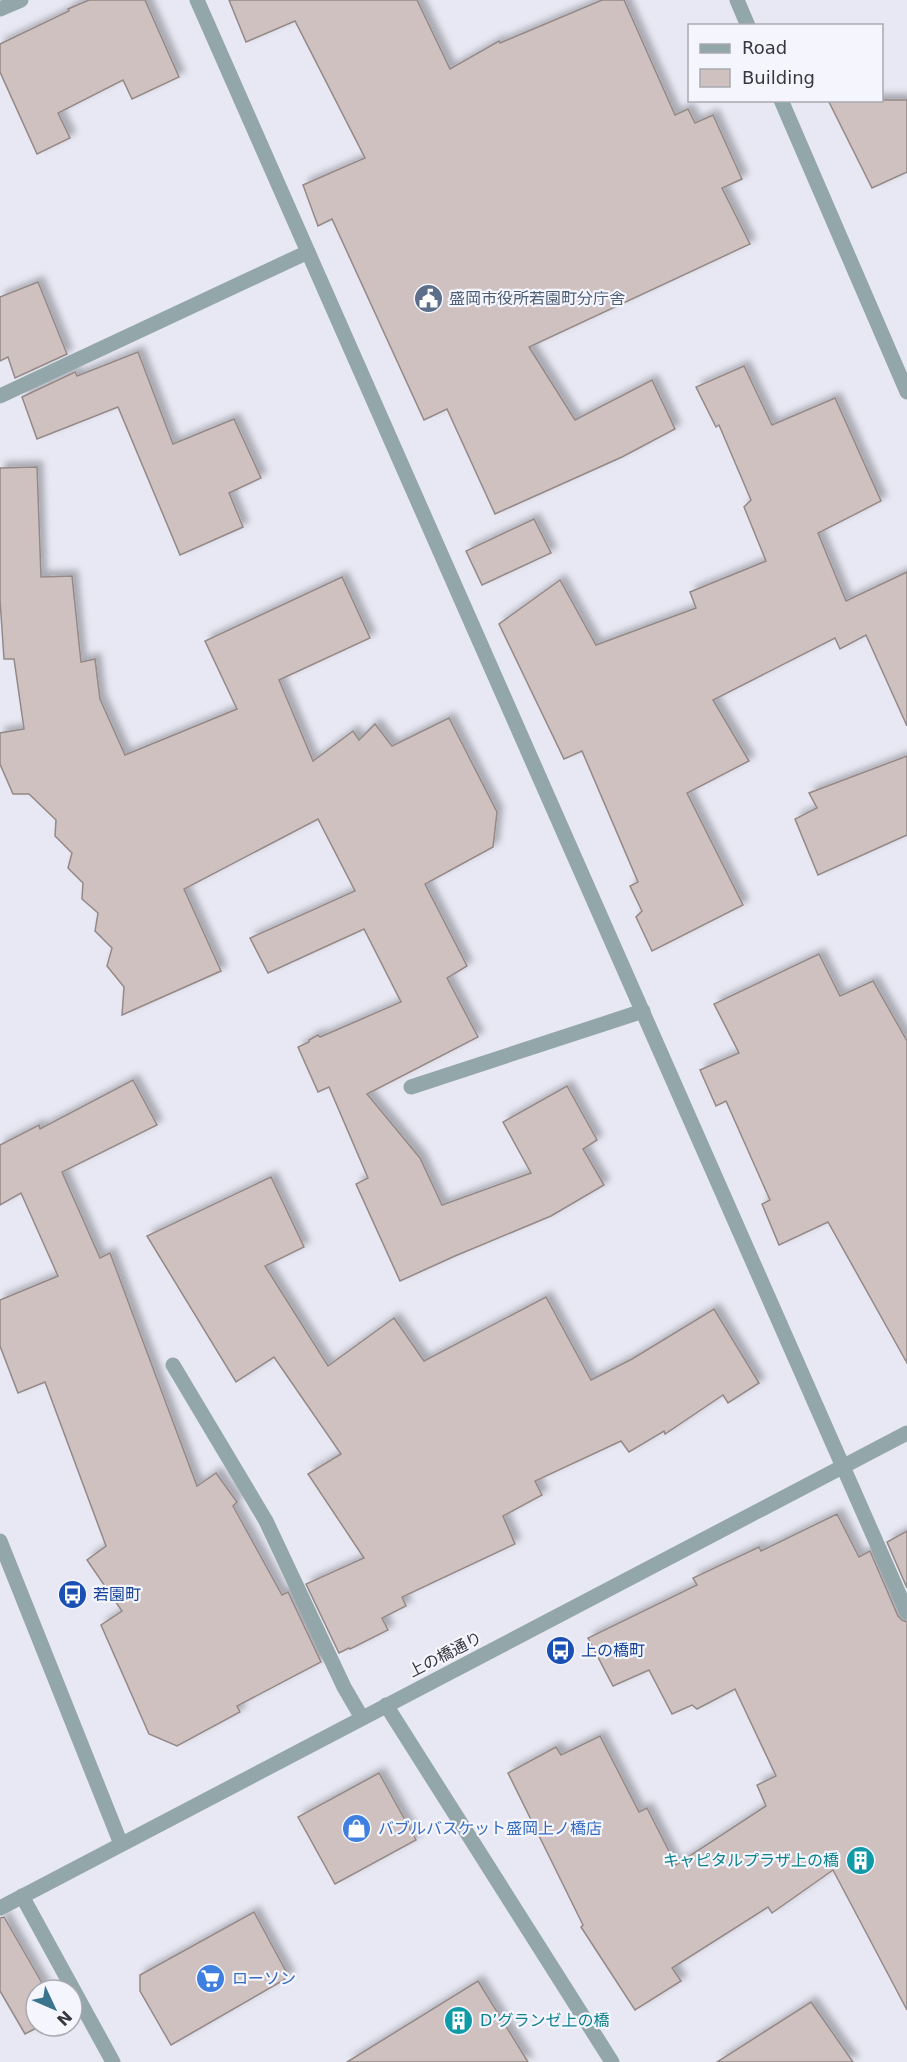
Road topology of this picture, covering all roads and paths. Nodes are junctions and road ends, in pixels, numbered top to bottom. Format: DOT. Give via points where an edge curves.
graph roads {
  1 [pos="21,0"];
  2 [pos="197,0"];
  3 [pos="737,0"];
  4 [pos="0,9"];
  5 [pos="747,24"];
  6 [pos="782,102"];
  7 [pos="308,252"];
  8 [pos="907,392"];
  9 [pos="0,396"];
  10 [pos="643,1011"];
  11 [pos="411,1087"];
  12 [pos="173,1365"];
  13 [pos="907,1433"];
  14 [pos="844,1467"];
  15 [pos="0,1541"];
  16 [pos="907,1612"];
  17 [pos="386,1706"];
  18 [pos="362,1718"];
  19 [pos="121,1844"];
  20 [pos="22,1896"];
  21 [pos="0,1908"];
  22 [pos="113,2062"];
  23 [pos="612,2062"];
  1 -- 4 [label="street"];
  2 -- 7 [label="street"];
  3 -- 5 [label="street"];
  6 -- 8 [label="street"];
  7 -- 9 [label="street"];
  7 -- 10 [label="street"];
  10 -- 11 [label="street"];
  10 -- 14 [label="street"];
  12 -- 18 [label="street" via="266,1521"];
  13 -- 14 [label="street, 上の橋通り"];
  14 -- 16 [label="street"];
  14 -- 17 [label="street, 上の橋通り"];
  15 -- 19 [label="street"];
  17 -- 18 [label="street, 上の橋通り"];
  17 -- 23 [label="street"];
  18 -- 19 [label="street, 上の橋通り"];
  19 -- 20 [label="street, 上の橋通り"];
  20 -- 21 [label="street, 上の橋通り"];
  20 -- 22 [label="street"];
}
